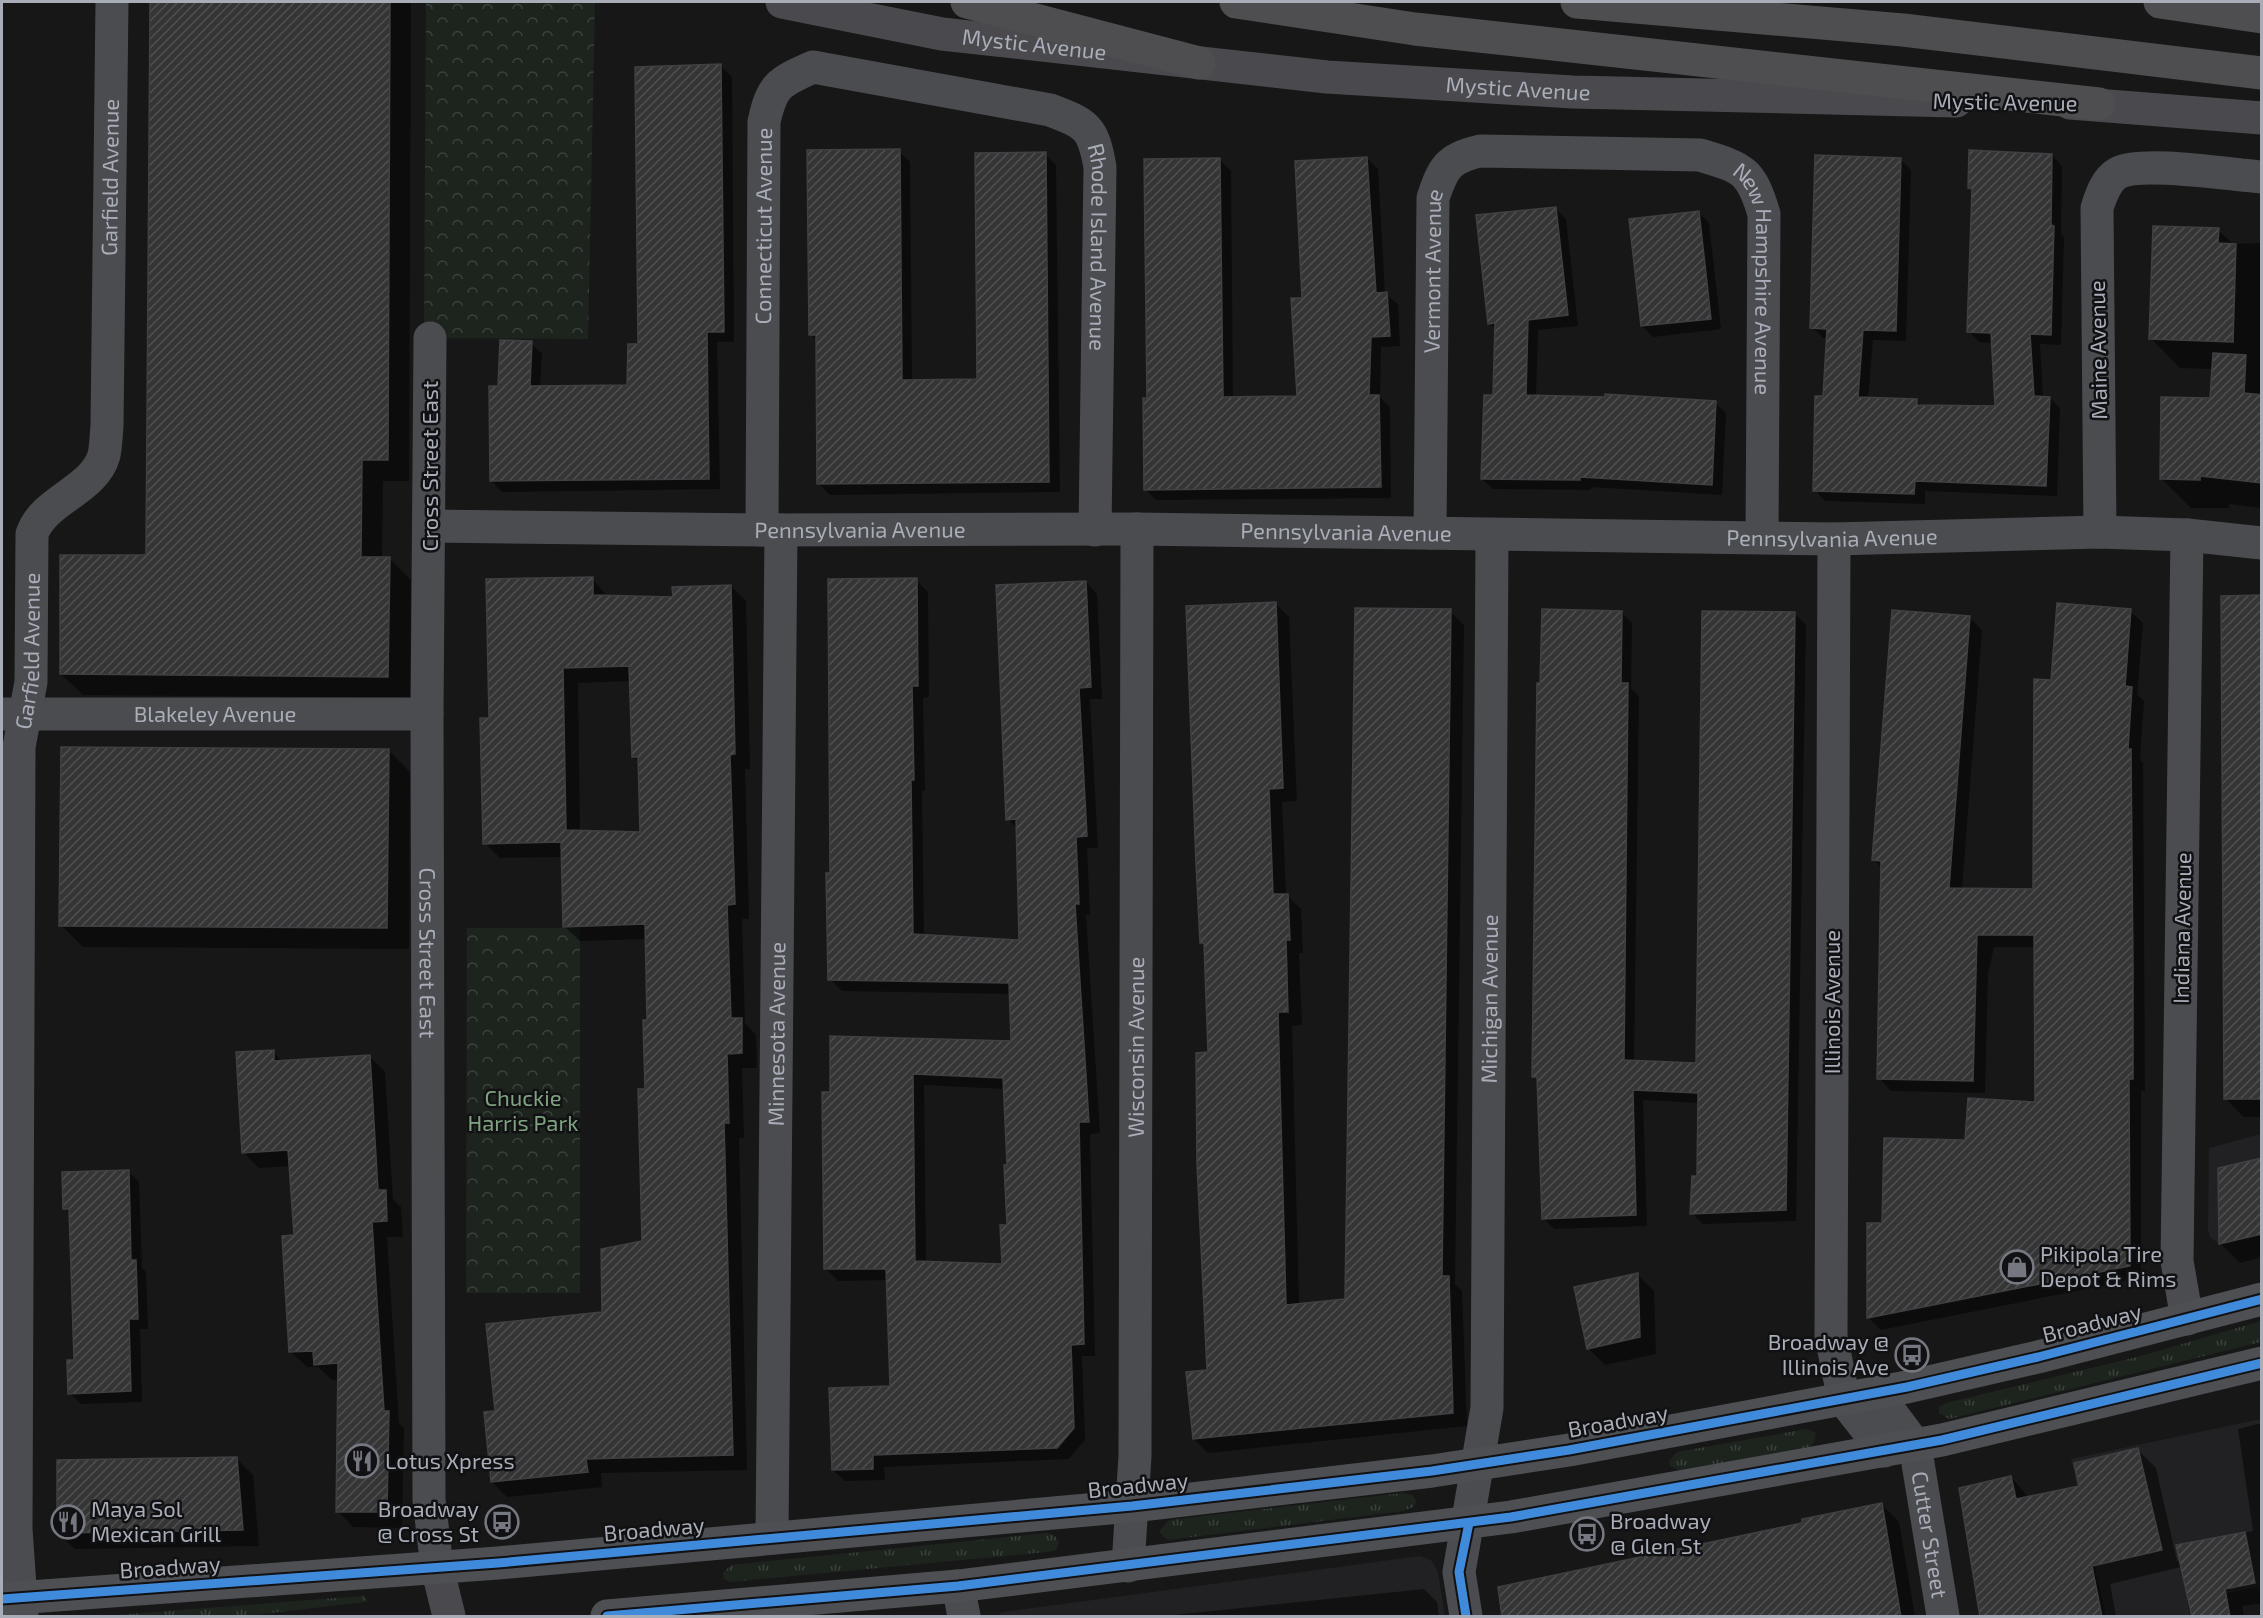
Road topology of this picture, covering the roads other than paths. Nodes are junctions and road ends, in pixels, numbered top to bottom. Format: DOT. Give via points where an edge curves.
graph roads {
  1 [pos="112,2"];
  2 [pos="782,2"];
  3 [pos="967,2"];
  4 [pos="1236,2"];
  5 [pos="1577,2"];
  6 [pos="2160,2"];
  7 [pos="2262,17"];
  8 [pos="1198,63"];
  9 [pos="2262,73"];
  10 [pos="933,91"];
  11 [pos="2099,104"];
  12 [pos="2262,118"];
  13 [pos="1598,154"];
  14 [pos="2262,177"];
  15 [pos="430,338"];
  16 [pos="430,526"];
  17 [pos="1137,529"];
  18 [pos="771,530"];
  19 [pos="1095,530"];
  20 [pos="2100,532"];
  21 [pos="1430,533"];
  22 [pos="1492,535"];
  23 [pos="2187,535"];
  24 [pos="1762,536"];
  25 [pos="1834,539"];
  26 [pos="2262,543"];
  27 [pos="427,714"];
  28 [pos="13,715"];
  29 [pos="2262,1299"];
  30 [pos="2187,1319"];
  31 [pos="2262,1363"];
  32 [pos="1876,1394"];
  33 [pos="1844,1400"];
  34 [pos="1899,1448"];
  35 [pos="1479,1464"];
  36 [pos="1132,1506"];
  37 [pos="1469,1523"];
  38 [pos="772,1538"];
  39 [pos="1128,1566"];
  40 [pos="437,1567"];
  41 [pos="961,1601"];
  42 [pos="14,1605"];
  43 [pos="449,1617"];
  44 [pos="607,1617"];
  45 [pos="1466,1617"];
  46 [pos="1943,1617"];
  1 -- 28 [label="street, Garfield Avenue" via="104,456 90,478 39,519 32,534 31,682"];
  2 -- 8 [label="main road, Mystic Avenue" via="942,34"];
  3 -- 8 [label="highway"];
  4 -- 11 [label="highway" via="1415,29"];
  5 -- 9 [label="highway" via="1903,30"];
  6 -- 7 [label="highway"];
  8 -- 11 [label="main road, Mystic Avenue" via="1327,77 1562,91"];
  10 -- 18 [label="street, Connecticut Avenue" via="813,68 786,79 769,96 764,122"];
  10 -- 19 [label="street, Rhode Island Avenue" via="1050,110 1079,121 1095,139 1100,167"];
  11 -- 12 [label="main road, Mystic Avenue"];
  13 -- 21 [label="street, Vermont Avenue" via="1480,151 1457,156 1441,173 1433,198"];
  13 -- 24 [label="street, New Hampshire Avenue" via="1700,155 1733,165 1755,184 1764,214"];
  14 -- 20 [label="street, Maine Avenue" via="2137,167 2117,173 2104,189 2097,208"];
  15 -- 16 [label="street, Cross Street East"];
  16 -- 18 [label="street, Pennsylvania Avenue"];
  16 -- 27 [label="street, Cross Street East"];
  17 -- 19 [label="street, Pennsylvania Avenue"];
  17 -- 21 [label="street, Pennsylvania Avenue"];
  17 -- 36 [label="street, Wisconsin Avenue"];
  18 -- 19 [label="street, Pennsylvania Avenue"];
  18 -- 38 [label="street, Minnesota Avenue"];
  20 -- 23 [label="street, Pennsylvania Avenue"];
  20 -- 25 [label="street, Pennsylvania Avenue"];
  21 -- 22 [label="street, Pennsylvania Avenue"];
  22 -- 24 [label="street, Pennsylvania Avenue"];
  22 -- 35 [label="street, Michigan Avenue" via="1488,1408"];
  23 -- 26 [label="street, Pennsylvania Avenue"];
  23 -- 30 [label="street, Indiana Avenue" via="2177,1262"];
  24 -- 25 [label="street, Pennsylvania Avenue"];
  25 -- 33 [label="street, Illinois Avenue" via="1831,1336"];
  27 -- 28 [label="street, Blakeley Avenue"];
  27 -- 40 [label="street, Cross Street East" via="429,1500"];
  28 -- 42 [label="street, Garfield Avenue" via="19,747"];
  29 -- 30 [label="main road, Broadway"];
  30 -- 32 [label="main road, Broadway"];
  31 -- 34 [label="main road"];
  32 -- 33 [label="main road, Broadway"];
  32 -- 34 [label="street, Cutter Street"];
  33 -- 34 [label="street, Illinois Avenue"];
  33 -- 35 [label="main road, Broadway"];
  34 -- 37 [label="main road"];
  34 -- 46 [label="street, Cutter Street"];
  35 -- 36 [label="main road, Broadway"];
  35 -- 37 [label="street, Michigan Avenue"];
  36 -- 38 [label="main road, Broadway"];
  36 -- 39 [label="street, Wisconsin Avenue"];
  37 -- 39 [label="main road"];
  37 -- 45 [label="street, Michigan Avenue" via="1460,1572"];
  38 -- 40 [label="main road, Broadway"];
  39 -- 41 [label="main road"];
  40 -- 42 [label="main road, Broadway"];
  40 -- 43 [label="main road"];
  41 -- 44 [label="main road"];
}
